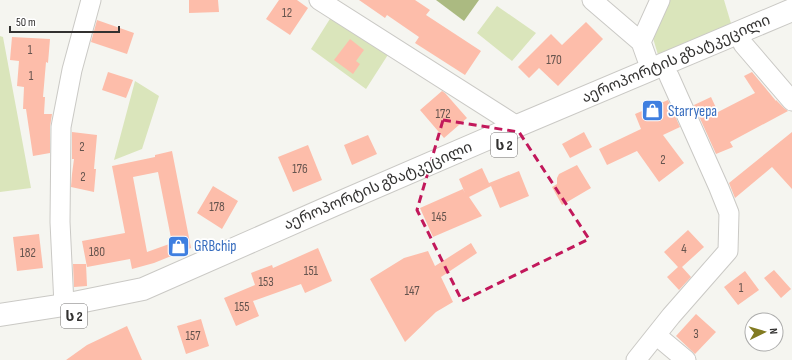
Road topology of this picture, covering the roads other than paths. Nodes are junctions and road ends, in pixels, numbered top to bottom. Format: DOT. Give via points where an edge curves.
graph roads {
  1 [pos="91,0"];
  2 [pos="319,0"];
  3 [pos="592,0"];
  4 [pos="660,0"];
  5 [pos="792,10"];
  6 [pos="792,24"];
  7 [pos="641,42"];
  8 [pos="743,44"];
  9 [pos="660,73"];
  10 [pos="792,101"];
  11 [pos="517,126"];
  12 [pos="64,305"];
  13 [pos="0,315"];
  14 [pos="0,328"];
  15 [pos="656,335"];
  16 [pos="636,360"];
  17 [pos="686,360"];
  1 -- 12 [label="street" via="72,70 61,127 60,222"];
  2 -- 11 [label="street"];
  3 -- 7 [label="street"];
  4 -- 7 [label="street"];
  5 -- 9 [label="highway, აეროპორტის გზატკეცილი / ს 2"];
  6 -- 8 [label="highway, აეროპორტის გზატკეცილი / ს 2"];
  7 -- 9 [label="street"];
  8 -- 9 [label="highway, აეროპორტის გზატკეცილი / ს 2"];
  8 -- 10 [label="street"];
  9 -- 11 [label="highway, აეროპორტის გზატკეცილი / ს 2"];
  9 -- 14 [label="highway, აეროპორტის გზატკეცილი / ს 2" via="520,138 147,300 66,318"];
  9 -- 15 [label="street" via="730,214 728,251"];
  11 -- 12 [label="highway, აეროპორტის გზატკეცილი / ს 2" via="143,289"];
  12 -- 13 [label="highway, აეროპორტის გზატკეცილი / ს 2"];
  15 -- 16 [label="street"];
  15 -- 17 [label="street"];
}
